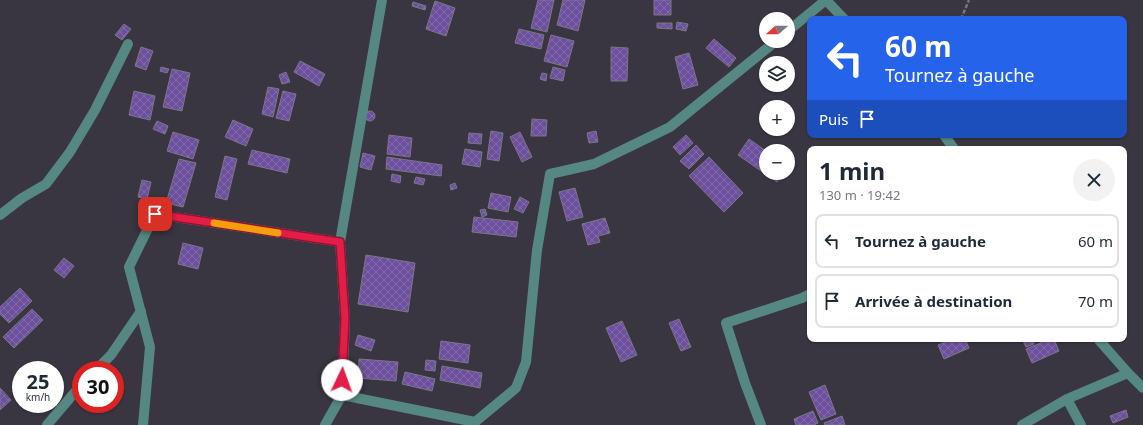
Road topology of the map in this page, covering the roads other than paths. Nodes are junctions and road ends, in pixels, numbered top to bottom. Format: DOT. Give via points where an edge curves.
graph roads {
  1 [pos="382,0"];
  2 [pos="826,0"];
  3 [pos="841,16"];
  4 [pos="795,25"];
  5 [pos="128,44"];
  6 [pos="767,48"];
  7 [pos="0,215"];
  8 [pos="340,242"];
  9 [pos="807,296"];
  10 [pos="140,311"];
  11 [pos="1101,342"];
  12 [pos="104,361"];
  13 [pos="1128,373"];
  14 [pos="1143,388"];
  15 [pos="342,395"];
  16 [pos="72,396"];
  17 [pos="1067,399"];
  18 [pos="476,423"];
  19 [pos="47,425"];
  20 [pos="143,425"];
  21 [pos="325,425"];
  22 [pos="761,425"];
  23 [pos="1022,425"];
  24 [pos="1081,425"];
  1 -- 8 [label="street"];
  2 -- 3 [label="street"];
  2 -- 4 [label="street"];
  5 -- 7 [label="street" via="70,152 46,184"];
  6 -- 18 [label="street" via="670,127 594,164 550,174 537,250 526,362 516,388"];
  8 -- 10 [label="street" via="155,214 129,267"];
  8 -- 15 [label="street" via="345,318"];
  9 -- 22 [label="street" via="726,323"];
  10 -- 12 [label="street"];
  10 -- 20 [label="street" via="150,348"];
  11 -- 13 [label="street"];
  13 -- 14 [label="street"];
  13 -- 17 [label="street"];
  15 -- 18 [label="street"];
  15 -- 21 [label="street"];
  16 -- 19 [label="street"];
  17 -- 23 [label="street"];
  17 -- 24 [label="street"];
}
